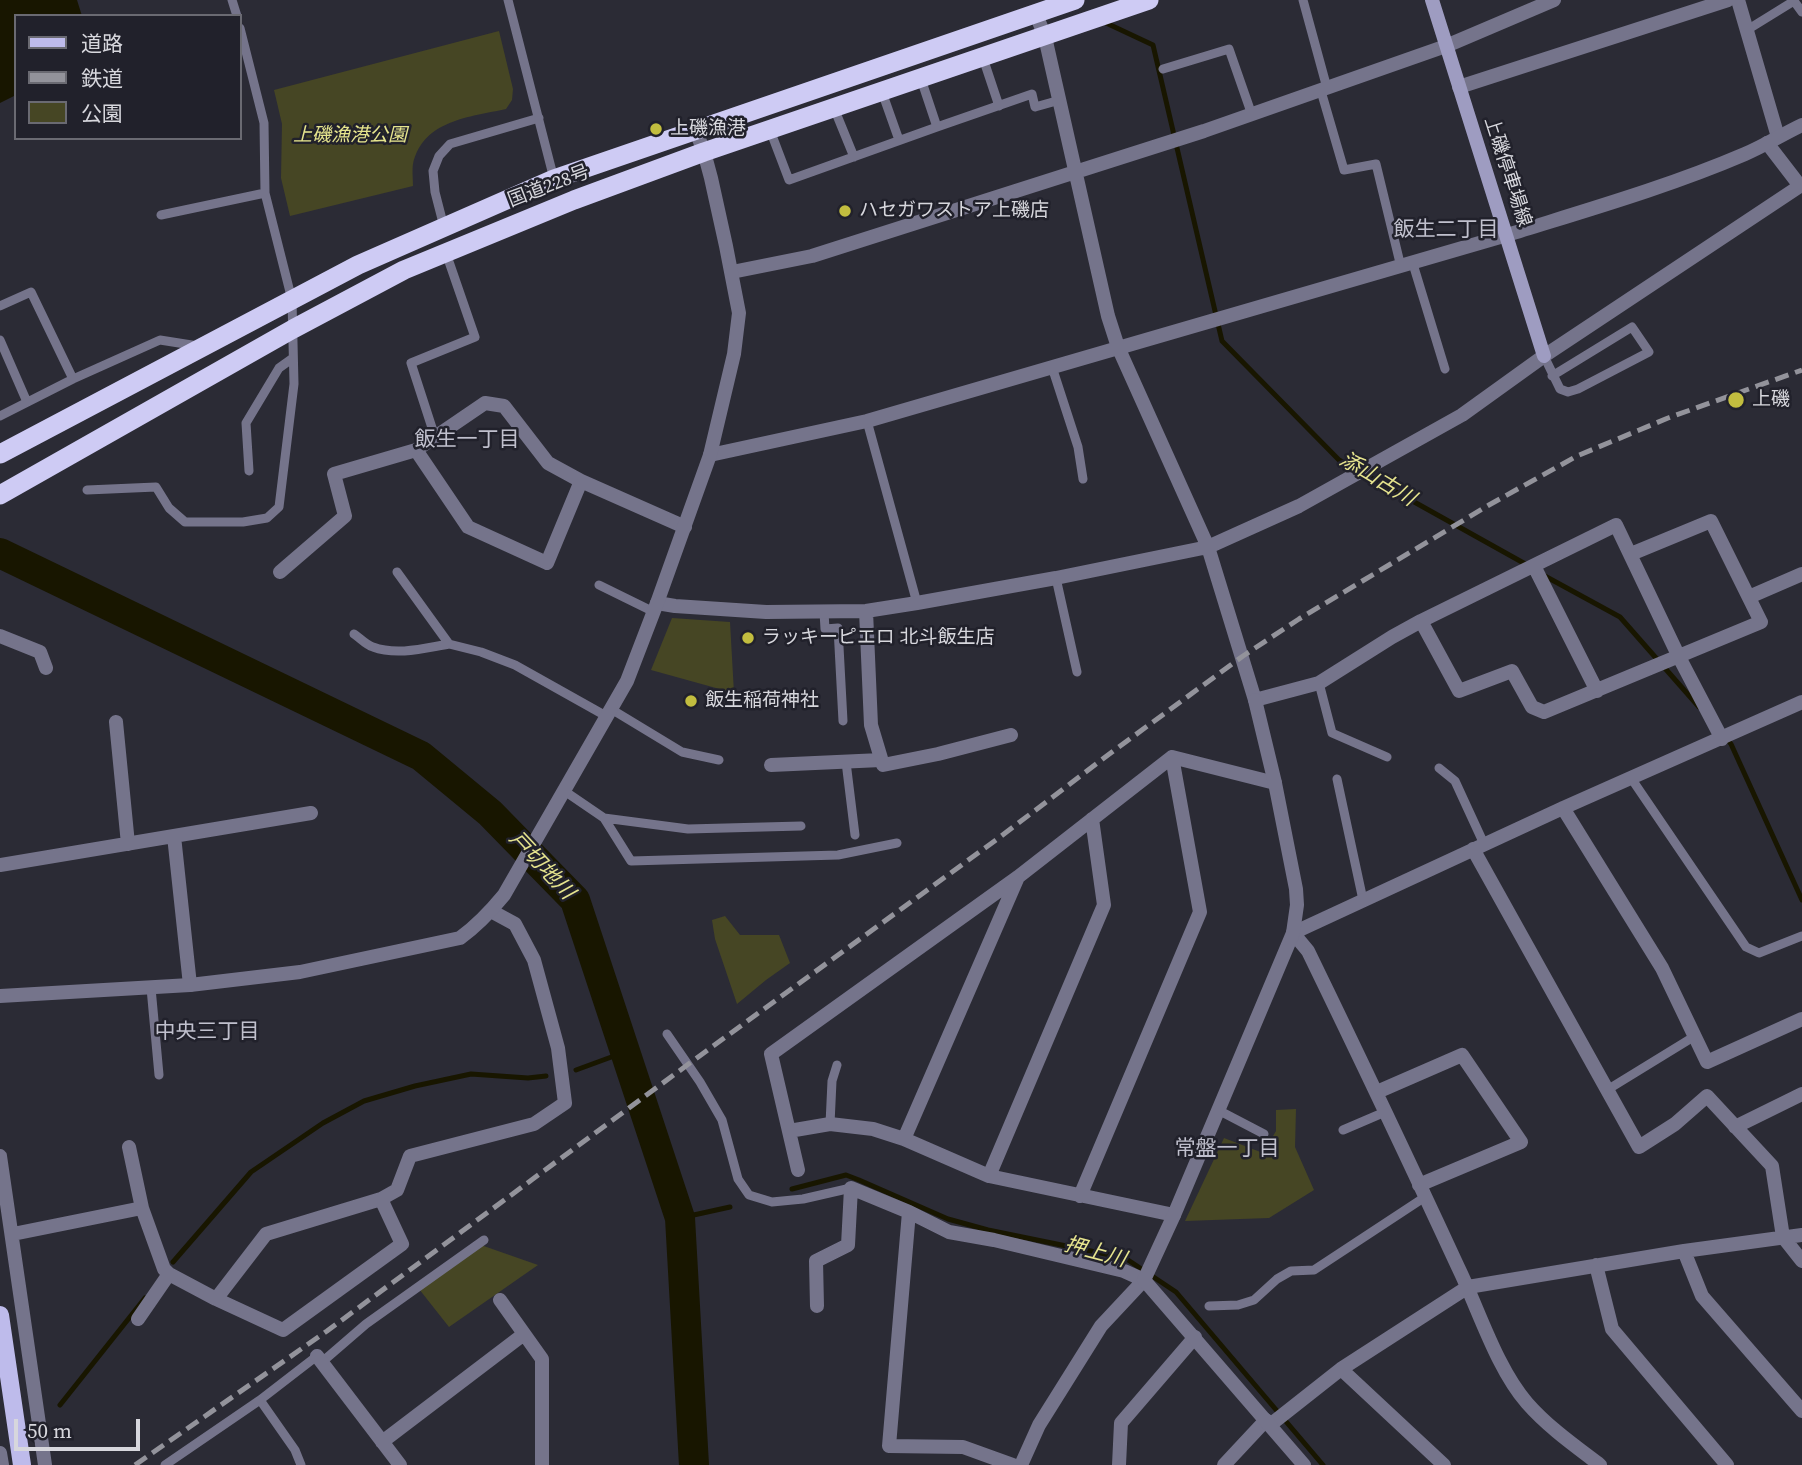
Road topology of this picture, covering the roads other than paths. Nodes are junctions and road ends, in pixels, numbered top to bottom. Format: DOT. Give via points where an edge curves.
graph roads {
  1 [pos="508,0"];
  2 [pos="1075,0"];
  3 [pos="1149,0"];
  4 [pos="1303,0"];
  5 [pos="1432,0"];
  6 [pos="1554,0"];
  7 [pos="1728,0"];
  8 [pos="1738,0"];
  9 [pos="1794,0"];
  10 [pos="1802,12"];
  11 [pos="1036,14"];
  12 [pos="1747,30"];
  13 [pos="242,36"];
  14 [pos="1045,37"];
  15 [pos="1446,46"];
  16 [pos="983,58"];
  17 [pos="1163,69"];
  18 [pos="921,79"];
  19 [pos="1459,87"];
  20 [pos="1324,89"];
  21 [pos="882,92"];
  22 [pos="1060,100"];
  23 [pos="999,106"];
  24 [pos="834,108"];
  25 [pos="1252,114"];
  26 [pos="539,118"];
  27 [pos="1802,125"];
  28 [pos="937,127"];
  29 [pos="770,130"];
  30 [pos="696,131"];
  31 [pos="899,140"];
  32 [pos="1772,140"];
  33 [pos="704,152"];
  34 [pos="853,157"];
  35 [pos="1075,172"];
  36 [pos="554,179"];
  37 [pos="265,192"];
  38 [pos="161,215"];
  39 [pos="444,227"];
  40 [pos="1507,235"];
  41 [pos="446,253"];
  42 [pos="1407,265"];
  43 [pos="732,272"];
  44 [pos="292,300"];
  45 [pos="0,306"];
  46 [pos="293,329"];
  47 [pos="0,340"];
  48 [pos="203,346"];
  49 [pos="1118,347"];
  50 [pos="1544,356"];
  51 [pos="293,358"];
  52 [pos="1052,367"];
  53 [pos="1445,369"];
  54 [pos="1552,376"];
  55 [pos="72,379"];
  56 [pos="27,402"];
  57 [pos="0,416"];
  58 [pos="867,421"];
  59 [pos="435,437"];
  60 [pos="416,450"];
  61 [pos="0,454"];
  62 [pos="710,455"];
  63 [pos="249,471"];
  64 [pos="1083,479"];
  65 [pos="581,481"];
  66 [pos="88,490"];
  67 [pos="3,493"];
  68 [pos="685,527"];
  69 [pos="1208,547"];
  70 [pos="1631,554"];
  71 [pos="1534,566"];
  72 [pos="280,572"];
  73 [pos="397,572"];
  74 [pos="1802,574"];
  75 [pos="1056,578"];
  76 [pos="599,585"];
  77 [pos="1749,597"];
  78 [pos="917,603"];
  79 [pos="656,607"];
  80 [pos="866,611"];
  81 [pos="824,612"];
  82 [pos="1421,621"];
  83 [pos="354,634"];
  84 [pos="0,636"];
  85 [pos="449,644"];
  86 [pos="1679,657"];
  87 [pos="46,668"];
  88 [pos="1077,672"];
  89 [pos="1319,683"];
  90 [pos="1597,691"];
  91 [pos="1255,700"];
  92 [pos="1802,702"];
  93 [pos="608,713"];
  94 [pos="843,721"];
  95 [pos="116,722"];
  96 [pos="1011,735"];
  97 [pos="1722,739"];
  98 [pos="1172,757"];
  99 [pos="1387,757"];
  100 [pos="719,760"];
  101 [pos="881,760"];
  102 [pos="846,762"];
  103 [pos="771,765"];
  104 [pos="1439,768"];
  105 [pos="1631,778"];
  106 [pos="1337,779"];
  107 [pos="1275,783"];
  108 [pos="561,793"];
  109 [pos="1563,808"];
  110 [pos="312,813"];
  111 [pos="604,818"];
  112 [pos="1092,818"];
  113 [pos="801,826"];
  114 [pos="855,835"];
  115 [pos="174,836"];
  116 [pos="897,843"];
  117 [pos="128,844"];
  118 [pos="1478,847"];
  119 [pos="0,863"];
  120 [pos="1018,877"];
  121 [pos="1363,900"];
  122 [pos="491,911"];
  123 [pos="1293,933"];
  124 [pos="1802,936"];
  125 [pos="190,985"];
  126 [pos="151,988"];
  127 [pos="0,996"];
  128 [pos="1802,1019"];
  129 [pos="667,1034"];
  130 [pos="1695,1036"];
  131 [pos="837,1065"];
  132 [pos="159,1074"];
  133 [pos="1607,1090"];
  134 [pos="1377,1092"];
  135 [pos="1802,1094"];
  136 [pos="1218,1110"];
  137 [pos="1385,1112"];
  138 [pos="830,1124"];
  139 [pos="1735,1127"];
  140 [pos="1343,1130"];
  141 [pos="789,1131"];
  142 [pos="1264,1134"];
  143 [pos="904,1139"];
  144 [pos="129,1147"];
  145 [pos="0,1156"];
  146 [pos="798,1170"];
  147 [pos="989,1177"];
  148 [pos="851,1188"];
  149 [pos="1422,1191"];
  150 [pos="1080,1196"];
  151 [pos="381,1199"];
  152 [pos="142,1208"];
  153 [pos="909,1212"];
  154 [pos="1174,1215"];
  155 [pos="13,1234"];
  156 [pos="1802,1235"];
  157 [pos="1783,1237"];
  158 [pos="484,1240"];
  159 [pos="1684,1251"];
  160 [pos="1802,1261"];
  161 [pos="1596,1265"];
  162 [pos="169,1274"];
  163 [pos="1144,1280"];
  164 [pos="1468,1287"];
  165 [pos="216,1299"];
  166 [pos="500,1300"];
  167 [pos="817,1306"];
  168 [pos="1209,1306"];
  169 [pos="0,1315"];
  170 [pos="138,1319"];
  171 [pos="524,1334"];
  172 [pos="1195,1337"];
  173 [pos="320,1359"];
  174 [pos="1341,1369"];
  175 [pos="260,1400"];
  176 [pos="1802,1411"];
  177 [pos="1268,1423"];
  178 [pos="382,1442"];
  179 [pos="0,1453"];
  180 [pos="2,1465"];
  181 [pos="22,1465"];
  182 [pos="45,1465"];
  183 [pos="165,1465"];
  184 [pos="301,1465"];
  185 [pos="400,1465"];
  186 [pos="542,1465"];
  187 [pos="1013,1465"];
  188 [pos="1021,1465"];
  189 [pos="1119,1465"];
  190 [pos="1224,1465"];
  191 [pos="1304,1465"];
  192 [pos="1444,1465"];
  193 [pos="1600,1465"];
  194 [pos="1727,1465"];
  1 -- 26 [label="lane"];
  2 -- 11 [label="highway, 国道228号"];
  3 -- 14 [label="highway, 国道228号"];
  4 -- 20 [label="lane"];
  5 -- 15 [label="main road, 上磯停車場線"];
  6 -- 15 [label="street"];
  7 -- 19 [label="street"];
  8 -- 12 [label="street"];
  9 -- 10 [label="lane"];
  9 -- 12 [label="lane"];
  11 -- 14 [label="street"];
  11 -- 30 [label="highway, 国道228号"];
  12 -- 32 [label="street"];
  13 -- 37 [label="lane" via="264,122"];
  14 -- 16 [label="highway, 国道228号"];
  14 -- 22 [label="street"];
  15 -- 19 [label="main road, 上磯停車場線"];
  15 -- 20 [label="street"];
  16 -- 18 [label="highway, 国道228号"];
  16 -- 23 [label="lane"];
  17 -- 25 [label="lane" via="1229,49"];
  18 -- 21 [label="highway, 国道228号"];
  18 -- 28 [label="lane"];
  19 -- 40 [label="main road, 上磯停車場線"];
  20 -- 25 [label="street"];
  20 -- 42 [label="lane" via="1344,170 1376,164"];
  21 -- 24 [label="highway, 国道228号"];
  21 -- 31 [label="lane"];
  22 -- 23 [label="lane" via="1035,107 1032,94"];
  22 -- 35 [label="street"];
  23 -- 28 [label="lane"];
  24 -- 29 [label="highway, 国道228号"];
  24 -- 34 [label="lane"];
  25 -- 35 [label="street"];
  26 -- 36 [label="lane"];
  26 -- 39 [label="lane" via="450,144 439,156 432,171"];
  27 -- 32 [label="street"];
  28 -- 31 [label="lane"];
  29 -- 33 [label="highway, 国道228号"];
  29 -- 34 [label="lane" via="789,180"];
  30 -- 33 [label="street"];
  30 -- 36 [label="highway, 国道228号"];
  31 -- 34 [label="lane"];
  32 -- 40 [label="street" via="1657,188"];
  32 -- 50 [label="street" via="1800,186"];
  33 -- 41 [label="highway, 国道228号"];
  33 -- 43 [label="street"];
  35 -- 43 [label="street" via="812,256"];
  35 -- 49 [label="street"];
  36 -- 39 [label="highway, 国道228号"];
  37 -- 38 [label="lane"];
  37 -- 44 [label="lane"];
  39 -- 44 [label="highway, 国道228号"];
  40 -- 42 [label="street"];
  40 -- 50 [label="main road, 上磯停車場線"];
  41 -- 46 [label="highway, 国道228号"];
  41 -- 59 [label="lane" via="475,337 411,363"];
  42 -- 49 [label="street"];
  42 -- 53 [label="lane"];
  43 -- 62 [label="street" via="739,313"];
  44 -- 46 [label="lane"];
  44 -- 48 [label="highway, 国道228号"];
  45 -- 55 [label="lane" via="31,292"];
  46 -- 51 [label="lane"];
  46 -- 67 [label="highway, 国道228号"];
  47 -- 56 [label="lane"];
  48 -- 55 [label="lane" via="160,340"];
  48 -- 61 [label="highway, 国道228号"];
  49 -- 52 [label="street"];
  49 -- 69 [label="street"];
  50 -- 54 [label="lane"];
  50 -- 69 [label="street" via="1462,415 1299,506"];
  51 -- 63 [label="lane" via="279,368 246,423"];
  51 -- 66 [label="lane" via="279,507 267,518 185,523 156,487"];
  52 -- 58 [label="street"];
  52 -- 64 [label="lane" via="1078,447"];
  54 -- 54 [label="lane" via="1632,327 1649,352 1568,392 1560,389"];
  55 -- 56 [label="lane"];
  56 -- 57 [label="lane"];
  58 -- 62 [label="street"];
  58 -- 78 [label="lane"];
  59 -- 60 [label="street"];
  59 -- 65 [label="street" via="485,403 504,406 548,463"];
  60 -- 65 [label="street" via="468,527 547,563"];
  60 -- 72 [label="street" via="334,474 345,516"];
  62 -- 68 [label="street"];
  65 -- 68 [label="street"];
  68 -- 79 [label="street"];
  69 -- 75 [label="street"];
  69 -- 91 [label="street"];
  70 -- 71 [label="street" via="1616,525"];
  70 -- 77 [label="street" via="1711,521"];
  70 -- 86 [label="street"];
  71 -- 82 [label="street"];
  71 -- 90 [label="street"];
  73 -- 85 [label="lane"];
  74 -- 77 [label="street"];
  75 -- 78 [label="street"];
  75 -- 88 [label="lane"];
  76 -- 79 [label="lane"];
  77 -- 86 [label="street" via="1760,622"];
  78 -- 80 [label="street"];
  79 -- 81 [label="street"];
  79 -- 93 [label="street" via="627,681"];
  80 -- 81 [label="street"];
  80 -- 101 [label="street" via="872,725"];
  81 -- 94 [label="lane" via="825,629 838,628"];
  82 -- 89 [label="street"];
  82 -- 90 [label="street" via="1459,691 1512,671 1532,707 1544,712"];
  83 -- 85 [label="lane" via="387,650"];
  84 -- 87 [label="street" via="40,652"];
  85 -- 93 [label="lane" via="515,665"];
  86 -- 90 [label="street"];
  86 -- 97 [label="street"];
  89 -- 91 [label="street"];
  89 -- 99 [label="lane" via="1332,733"];
  91 -- 107 [label="street"];
  92 -- 97 [label="street"];
  93 -- 100 [label="lane" via="682,752"];
  93 -- 108 [label="street"];
  95 -- 117 [label="street"];
  96 -- 101 [label="street" via="883,765"];
  97 -- 105 [label="street"];
  98 -- 107 [label="street"];
  98 -- 112 [label="street"];
  98 -- 150 [label="street" via="1200,912"];
  101 -- 102 [label="street"];
  102 -- 103 [label="street"];
  102 -- 114 [label="lane"];
  104 -- 118 [label="lane" via="1455,780"];
  105 -- 109 [label="street"];
  105 -- 124 [label="lane" via="1746,947 1759,953"];
  106 -- 121 [label="lane"];
  107 -- 123 [label="street" via="1296,889"];
  108 -- 111 [label="lane"];
  108 -- 122 [label="street"];
  109 -- 118 [label="street"];
  109 -- 130 [label="street" via="1662,968"];
  110 -- 115 [label="street"];
  111 -- 113 [label="lane" via="688,829"];
  111 -- 116 [label="lane" via="631,861 838,855"];
  112 -- 120 [label="street"];
  112 -- 147 [label="street" via="1104,905"];
  115 -- 117 [label="street"];
  115 -- 125 [label="street"];
  117 -- 119 [label="street"];
  118 -- 121 [label="street"];
  118 -- 133 [label="street"];
  120 -- 141 [label="street" via="771,1054"];
  120 -- 143 [label="street"];
  121 -- 123 [label="street"];
  122 -- 125 [label="street" via="460,938 300,972"];
  122 -- 151 [label="street" via="515,924 534,960 558,1048 565,1103 534,1124 410,1156 397,1190"];
  123 -- 134 [label="street" via="1308,951"];
  123 -- 136 [label="street"];
  125 -- 126 [label="street"];
  126 -- 127 [label="street"];
  126 -- 132 [label="lane"];
  128 -- 130 [label="street" via="1707,1062"];
  129 -- 148 [label="lane" via="722,1119 738,1179 749,1195 772,1202"];
  130 -- 133 [label="lane"];
  131 -- 138 [label="lane"];
  133 -- 139 [label="street" via="1639,1147 1707,1096"];
  134 -- 137 [label="street"];
  134 -- 149 [label="street" via="1462,1055 1521,1142"];
  135 -- 139 [label="street"];
  136 -- 142 [label="lane"];
  136 -- 154 [label="street"];
  137 -- 140 [label="lane"];
  137 -- 149 [label="street"];
  138 -- 141 [label="street"];
  138 -- 143 [label="street" via="873,1129"];
  139 -- 157 [label="street" via="1772,1166"];
  141 -- 146 [label="street"];
  143 -- 147 [label="street"];
  144 -- 152 [label="street"];
  145 -- 155 [label="street"];
  147 -- 150 [label="street"];
  148 -- 153 [label="street"];
  148 -- 167 [label="street" via="848,1245 816,1262"];
  149 -- 164 [label="street"];
  149 -- 168 [label="lane" via="1314,1270 1292,1271 1254,1300 1238,1306"];
  150 -- 154 [label="street"];
  151 -- 165 [label="street" via="266,1234"];
  151 -- 165 [label="street" via="402,1244 283,1330"];
  152 -- 155 [label="street"];
  152 -- 162 [label="street"];
  153 -- 163 [label="street" via="949,1232 1124,1271"];
  153 -- 187 [label="street" via="889,1446 963,1447"];
  154 -- 163 [label="street"];
  155 -- 182 [label="street"];
  156 -- 157 [label="street"];
  157 -- 159 [label="street"];
  157 -- 160 [label="street"];
  158 -- 173 [label="lane"];
  159 -- 161 [label="street"];
  159 -- 176 [label="street" via="1702,1296"];
  161 -- 164 [label="street"];
  161 -- 194 [label="street" via="1612,1329"];
  162 -- 165 [label="street"];
  162 -- 170 [label="street"];
  163 -- 172 [label="street"];
  163 -- 188 [label="street" via="1101,1326 1039,1425"];
  164 -- 174 [label="street"];
  164 -- 193 [label="street" via="1504,1370 1527,1403"];
  166 -- 171 [label="street"];
  169 -- 181 [label="main road"];
  171 -- 178 [label="street"];
  171 -- 186 [label="street" via="542,1359"];
  172 -- 177 [label="street"];
  172 -- 189 [label="street" via="1121,1423"];
  173 -- 175 [label="lane"];
  173 -- 178 [label="street"];
  174 -- 177 [label="street"];
  174 -- 192 [label="street"];
  175 -- 183 [label="lane"];
  175 -- 184 [label="lane"];
  177 -- 190 [label="street"];
  177 -- 191 [label="street"];
  178 -- 185 [label="street"];
  179 -- 180 [label="street"];
}
